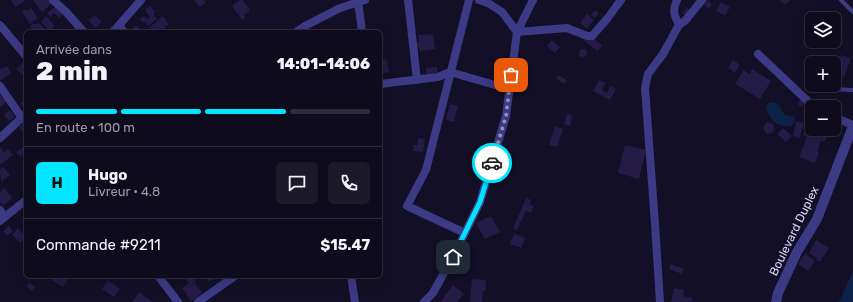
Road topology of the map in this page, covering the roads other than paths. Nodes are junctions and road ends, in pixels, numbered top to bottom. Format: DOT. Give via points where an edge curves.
graph roads {
  1 [pos="53,0"];
  2 [pos="408,0"];
  3 [pos="469,0"];
  4 [pos="479,0"];
  5 [pos="533,0"];
  6 [pos="621,0"];
  7 [pos="676,0"];
  8 [pos="702,0"];
  9 [pos="841,0"];
  10 [pos="360,1"];
  11 [pos="136,2"];
  12 [pos="853,12"];
  13 [pos="0,25"];
  14 [pos="679,25"];
  15 [pos="122,29"];
  16 [pos="306,29"];
  17 [pos="82,30"];
  18 [pos="362,30"];
  19 [pos="517,32"];
  20 [pos="24,54"];
  21 [pos="758,54"];
  22 [pos="450,72"];
  23 [pos="417,80"];
  24 [pos="382,84"];
  25 [pos="0,86"];
  26 [pos="509,89"];
  27 [pos="841,89"];
  28 [pos="853,90"];
  29 [pos="807,100"];
  30 [pos="24,116"];
  31 [pos="841,120"];
  32 [pos="853,126"];
  33 [pos="0,138"];
  34 [pos="24,201"];
  35 [pos="2,216"];
  36 [pos="465,233"];
  37 [pos="160,278"];
  38 [pos="232,278"];
  39 [pos="351,278"];
  40 [pos="178,302"];
  41 [pos="198,302"];
  42 [pos="355,302"];
  43 [pos="424,302"];
  44 [pos="660,302"];
  45 [pos="776,302"];
  1 -- 17 [label="street"];
  2 -- 23 [label="street"];
  3 -- 22 [label="street"];
  4 -- 19 [label="street" via="502,12"];
  5 -- 19 [label="street"];
  6 -- 19 [label="street" via="592,36 567,28"];
  7 -- 14 [label="street" via="674,15"];
  8 -- 14 [label="street"];
  9 -- 12 [label="lane"];
  10 -- 16 [label="street" via="340,8"];
  10 -- 18 [label="street"];
  11 -- 15 [label="street"];
  13 -- 20 [label="street"];
  14 -- 44 [label="street" via="648,74 645,88"];
  19 -- 26 [label="street"];
  21 -- 29 [label="street"];
  22 -- 23 [label="street" via="438,77"];
  22 -- 26 [label="street"];
  22 -- 36 [label="street" via="426,170 407,206"];
  23 -- 24 [label="street"];
  25 -- 30 [label="street"];
  26 -- 36 [label="street" via="506,116 488,177 480,202"];
  27 -- 28 [label="lane"];
  30 -- 33 [label="street"];
  31 -- 32 [label="street"];
  32 -- 45 [label="street, Boulevard Duplex" via="817,219 797,252"];
  34 -- 35 [label="street"];
  36 -- 43 [label="street" via="432,293"];
  37 -- 40 [label="street"];
  38 -- 41 [label="street"];
  39 -- 42 [label="street"];
}
